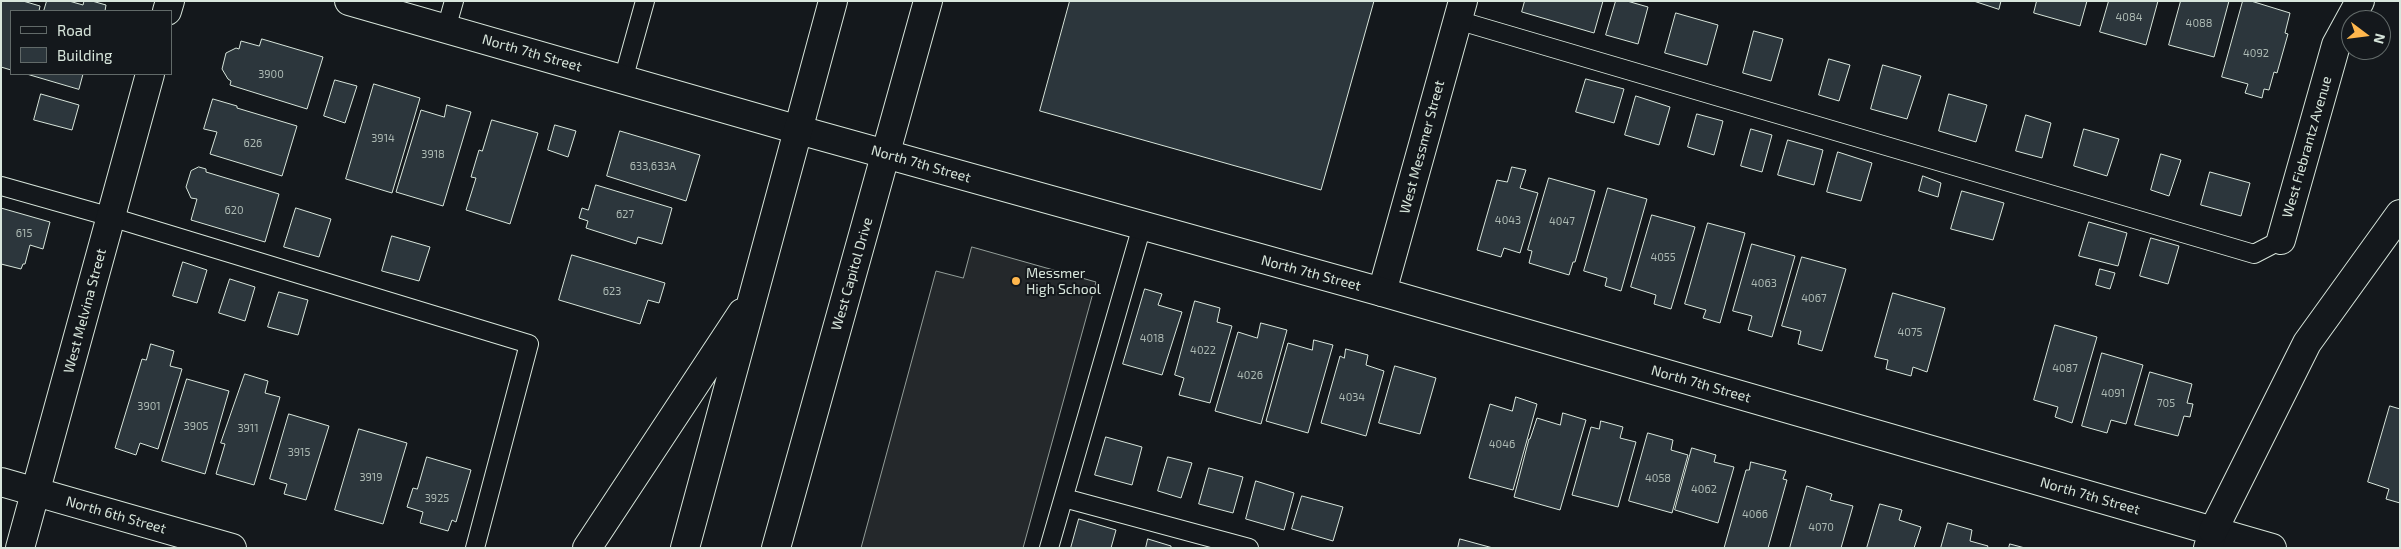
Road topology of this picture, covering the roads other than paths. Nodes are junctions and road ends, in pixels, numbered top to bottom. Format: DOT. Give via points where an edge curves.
graph roads {
  1 [pos="349,1"];
  2 [pos="454,1"];
  3 [pos="645,1"];
  4 [pos="833,1"];
  5 [pos="928,1"];
  6 [pos="2360,1"];
  7 [pos="1460,10"];
  8 [pos="446,29"];
  9 [pos="150,75"];
  10 [pos="623,80"];
  11 [pos="799,130"];
  12 [pos="886,154"];
  13 [pos="1,186"];
  14 [pos="2400,214"];
  15 [pos="111,217"];
  16 [pos="1142,226"];
  17 [pos="2281,240"];
  18 [pos="756,290"];
  19 [pos="1382,292"];
  20 [pos="1,482"];
  21 [pos="35,491"];
  22 [pos="1064,498"];
  23 [pos="2210,539"];
  24 [pos="20,548"];
  25 [pos="232,548"];
  26 [pos="475,548"];
  27 [pos="587,548"];
  28 [pos="686,548"];
  29 [pos="776,548"];
  30 [pos="1050,548"];
  31 [pos="1250,548"];
  32 [pos="2272,548"];
  1 -- 8 [label="main road, North 7th Street"];
  2 -- 8 [label="lane"];
  3 -- 10 [label="lane"];
  4 -- 11 [label="main road"];
  5 -- 12 [label="main road, West Capitol Drive"];
  6 -- 17 [label="main road, West Fiebrantz Avenue" via="2336,45"];
  7 -- 17 [label="lane" via="2254,254"];
  7 -- 19 [label="main road, West Messmer Street"];
  8 -- 10 [label="main road, North 7th Street"];
  9 -- 15 [label="main road, West Melvina Street"];
  10 -- 11 [label="main road, North 7th Street"];
  11 -- 12 [label="main road, North 7th Street"];
  11 -- 18 [label="main road"];
  12 -- 16 [label="main road, North 7th Street"];
  12 -- 29 [label="main road, West Capitol Drive"];
  13 -- 15 [label="lane"];
  14 -- 23 [label="main road" via="2307,343"];
  15 -- 21 [label="main road, West Melvina Street"];
  15 -- 26 [label="lane" via="530,344"];
  16 -- 19 [label="main road, North 7th Street"];
  16 -- 22 [label="lane"];
  18 -- 27 [label="main road"];
  18 -- 28 [label="main road"];
  19 -- 23 [label="main road, North 7th Street"];
  20 -- 21 [label="main road, North 6th Street"];
  21 -- 24 [label="main road, West Melvina Street"];
  21 -- 25 [label="main road, North 6th Street"];
  22 -- 30 [label="lane"];
  22 -- 31 [label="lane"];
  23 -- 32 [label="main road, North 7th Street"];
}
